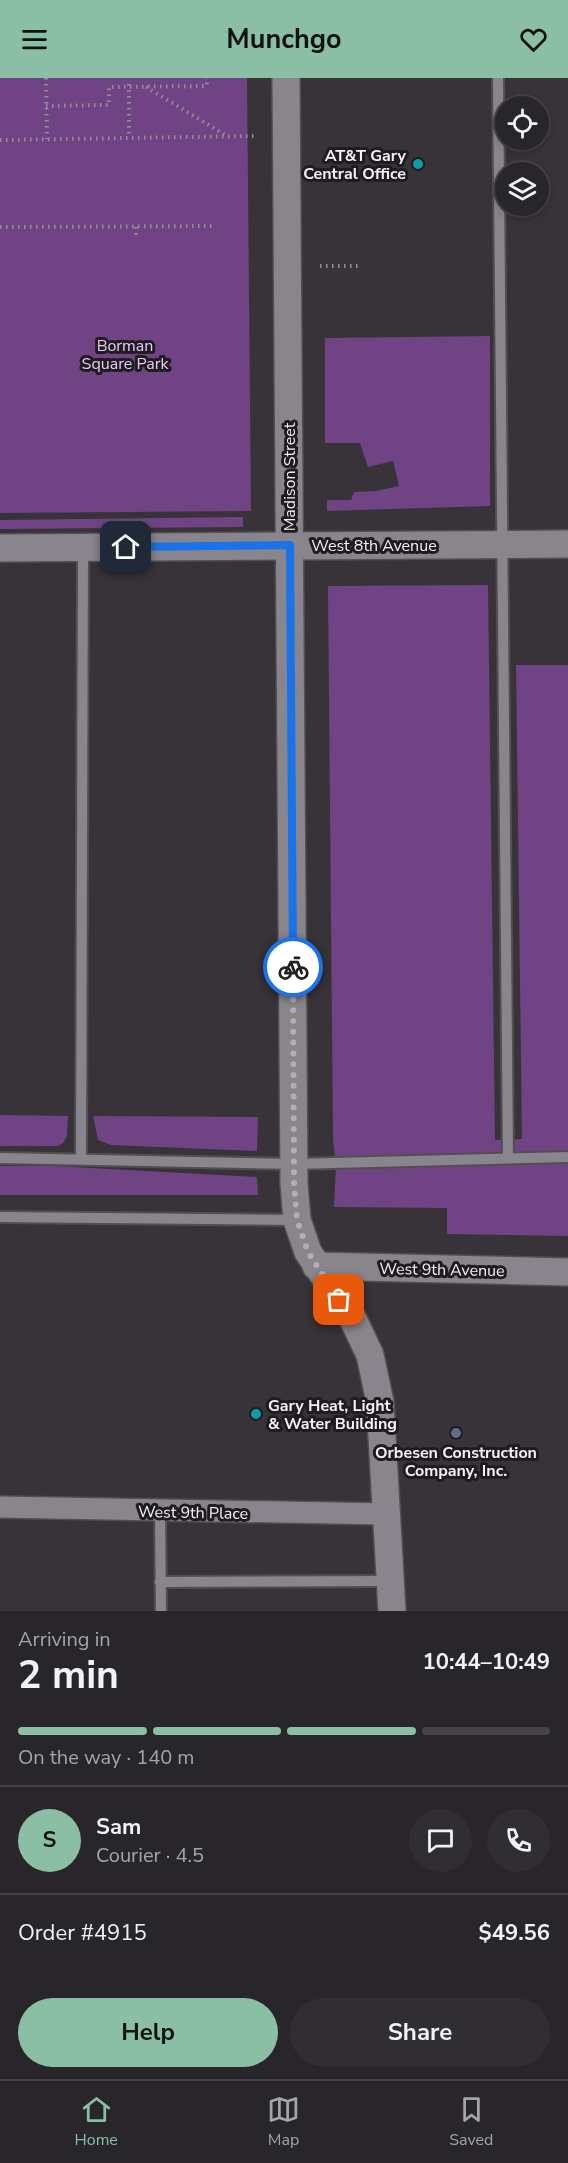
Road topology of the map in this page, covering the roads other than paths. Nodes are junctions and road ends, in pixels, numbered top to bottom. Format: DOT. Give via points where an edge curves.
graph roads {
  1 [pos="286,78"];
  2 [pos="498,78"];
  3 [pos="501,544"];
  4 [pos="568,544"];
  5 [pos="290,545"];
  6 [pos="83,547"];
  7 [pos="0,548"];
  8 [pos="508,1157"];
  9 [pos="568,1157"];
  10 [pos="0,1158"];
  11 [pos="81,1158"];
  12 [pos="294,1164"];
  13 [pos="0,1217"];
  14 [pos="297,1220"];
  15 [pos="316,1266"];
  16 [pos="568,1272"];
  17 [pos="0,1507"];
  18 [pos="160,1511"];
  19 [pos="387,1514"];
  20 [pos="160,1581"];
  21 [pos="390,1581"];
  22 [pos="161,1611"];
  23 [pos="392,1611"];
  1 -- 5 [label="street, Madison Street"];
  2 -- 3 [label="lane"];
  3 -- 4 [label="street, West 8th Avenue"];
  3 -- 5 [label="street, West 8th Avenue"];
  3 -- 8 [label="lane"];
  5 -- 6 [label="street, West 8th Avenue"];
  5 -- 12 [label="street, Madison Street"];
  6 -- 7 [label="street, West 8th Avenue"];
  6 -- 11 [label="lane"];
  8 -- 9 [label="lane"];
  8 -- 12 [label="lane"];
  10 -- 11 [label="lane"];
  11 -- 12 [label="lane"];
  12 -- 14 [label="street, Madison Street"];
  13 -- 14 [label="lane"];
  14 -- 15 [label="street, Madison Street"];
  15 -- 16 [label="street, West 9th Avenue"];
  15 -- 19 [label="street, Madison Street" via="353,1319 370,1355 380,1402"];
  17 -- 18 [label="street, West 9th Place"];
  18 -- 19 [label="street, West 9th Place"];
  18 -- 20 [label="lane"];
  19 -- 21 [label="street, Madison Street"];
  20 -- 21 [label="lane"];
  20 -- 22 [label="lane"];
  21 -- 23 [label="street, Madison Street"];
}
